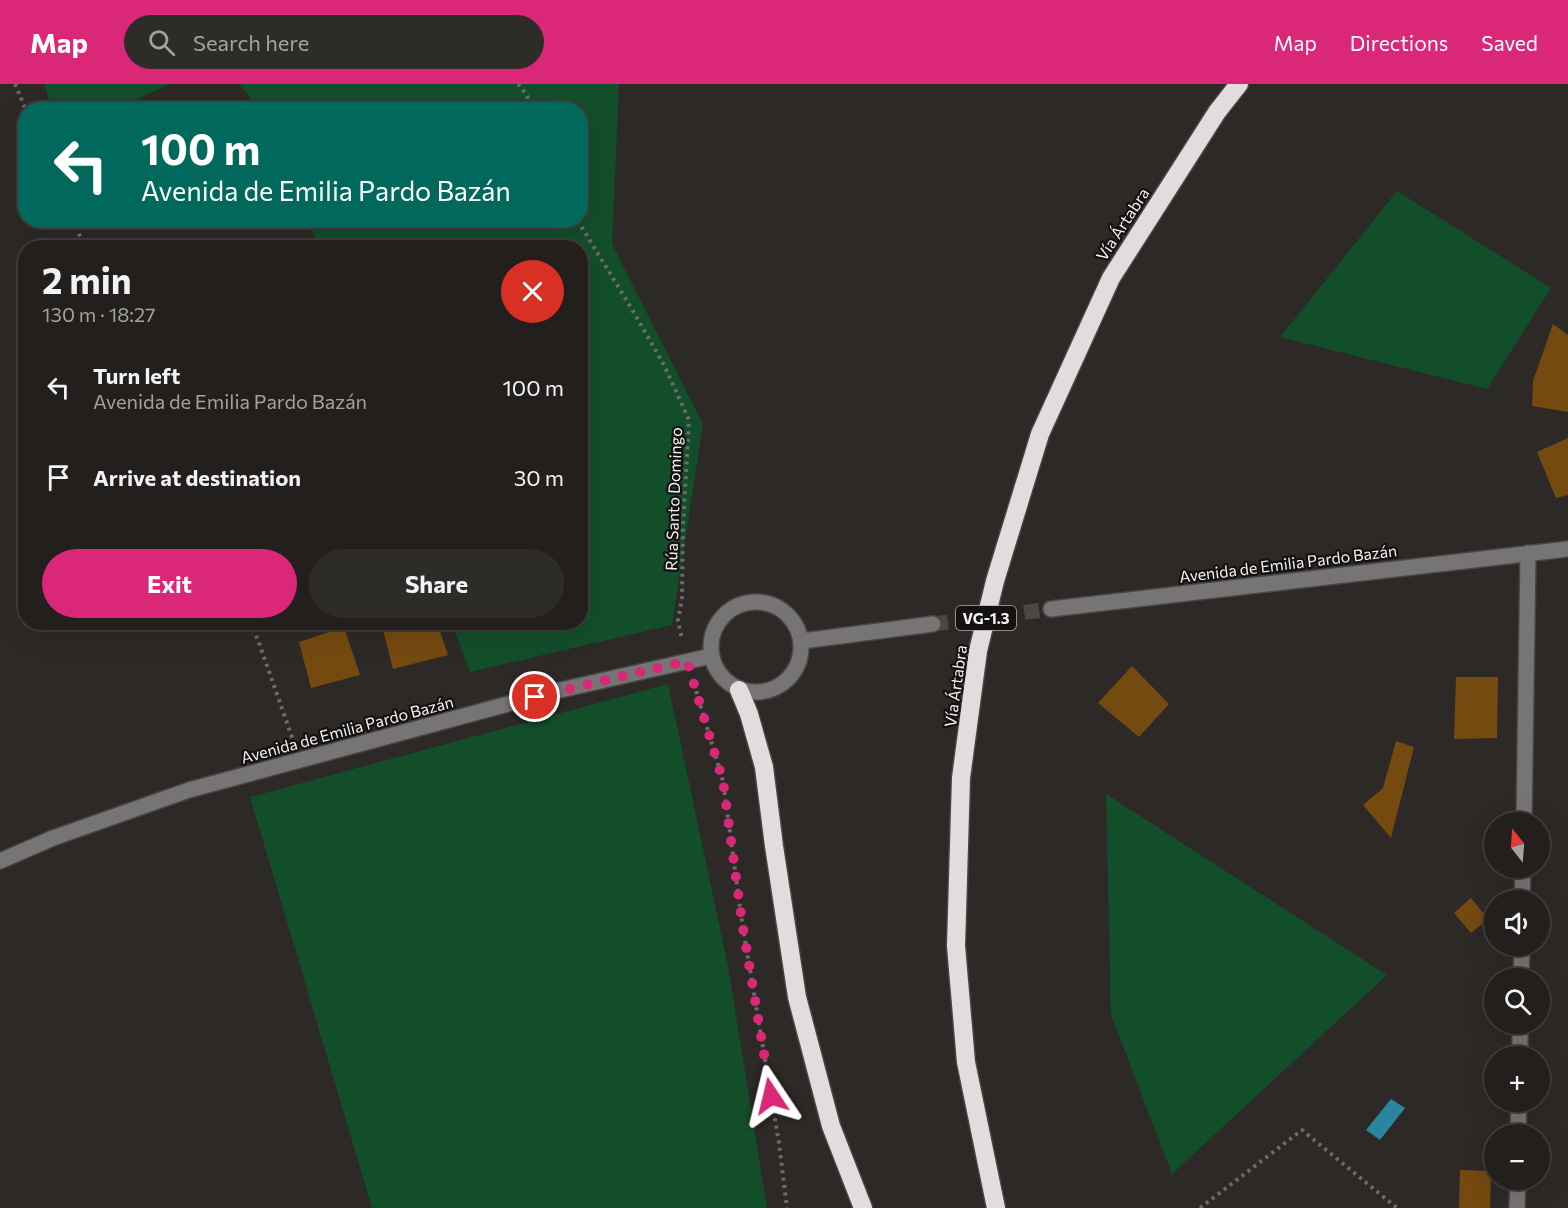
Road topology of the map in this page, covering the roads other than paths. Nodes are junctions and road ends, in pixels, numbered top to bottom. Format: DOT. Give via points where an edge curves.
graph roads {
  1 [pos="1239,84"];
  2 [pos="1568,549"];
  3 [pos="1528,553"];
  4 [pos="1051,609"];
  5 [pos="933,624"];
  6 [pos="802,641"];
  7 [pos="711,656"];
  8 [pos="739,690"];
  9 [pos="1524,812"];
  10 [pos="0,861"];
  11 [pos="1518,1190"];
  12 [pos="863,1208"];
  13 [pos="996,1208"];
  14 [pos="1517,1208"];
  1 -- 13 [label="highway, Vía Ártabra / VG-1.3" via="1111,278 1040,434 978,651 962,778 956,946 966,1062"];
  2 -- 3 [label="street, Avenida de Emilia Pardo Bazán"];
  3 -- 4 [label="street, Avenida de Emilia Pardo Bazán"];
  3 -- 9 [label="street"];
  5 -- 6 [label="street"];
  6 -- 7 [label="street" via="798,627 778,606 749,602 723,615 715,627"];
  6 -- 8 [label="street" via="795,672 784,683 770,691"];
  7 -- 8 [label="street" via="721,676"];
  7 -- 10 [label="street, Avenida de Emilia Pardo Bazán" via="556,691 189,790"];
  8 -- 12 [label="highway" via="765,767 797,997 831,1126"];
  11 -- 14 [label="street"];
}
